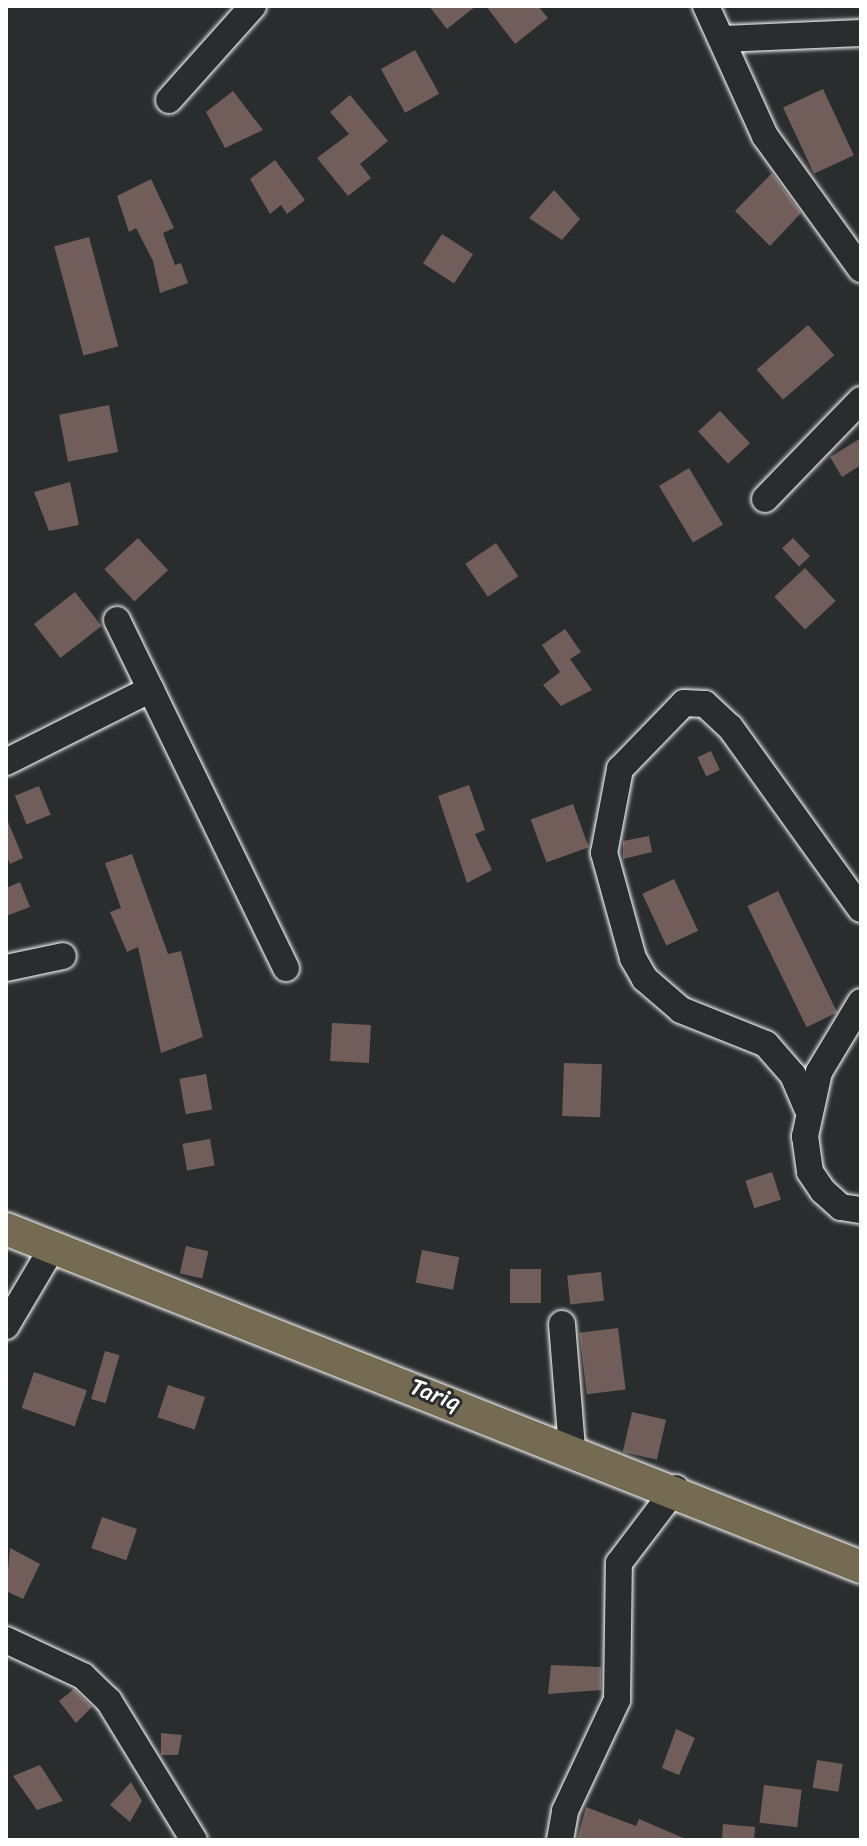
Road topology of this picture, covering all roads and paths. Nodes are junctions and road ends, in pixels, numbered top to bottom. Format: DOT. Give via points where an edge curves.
graph roads {
  1 [pos="253,6"];
  2 [pos="706,6"];
  3 [pos="861,33"];
  4 [pos="723,39"];
  5 [pos="169,100"];
  6 [pos="861,269"];
  7 [pos="861,400"];
  8 [pos="765,499"];
  9 [pos="117,620"];
  10 [pos="151,689"];
  11 [pos="6,762"];
  12 [pos="861,909"];
  13 [pos="63,956"];
  14 [pos="6,968"];
  15 [pos="286,968"];
  16 [pos="861,1002"];
  17 [pos="807,1108"];
  18 [pos="861,1210"];
  19 [pos="6,1229"];
  20 [pos="51,1250"];
  21 [pos="562,1324"];
  22 [pos="6,1326"];
  23 [pos="572,1447"];
  24 [pos="676,1488"];
  25 [pos="861,1567"];
  26 [pos="6,1640"];
  27 [pos="194,1840"];
  28 [pos="560,1840"];
  1 -- 5 [label="street"];
  2 -- 4 [label="street"];
  3 -- 4 [label="street"];
  4 -- 6 [label="street" via="765,136"];
  7 -- 8 [label="street"];
  9 -- 10 [label="street"];
  10 -- 11 [label="street"];
  10 -- 15 [label="street"];
  12 -- 17 [label="street" via="730,727 705,704 684,703 620,769 604,853 633,958 681,1010 766,1044 793,1075"];
  13 -- 14 [label="street"];
  16 -- 17 [label="street" via="819,1072"];
  17 -- 18 [label="street" via="810,1172 841,1207"];
  19 -- 20 [label="main road, Tariq"];
  20 -- 22 [label="street"];
  20 -- 23 [label="main road, Tariq"];
  21 -- 23 [label="street"];
  23 -- 24 [label="main road, Tariq"];
  24 -- 25 [label="main road, Tariq"];
  24 -- 28 [label="street" via="619,1563 617,1700 565,1811"];
  26 -- 27 [label="street" via="83,1676 109,1701"];
}
